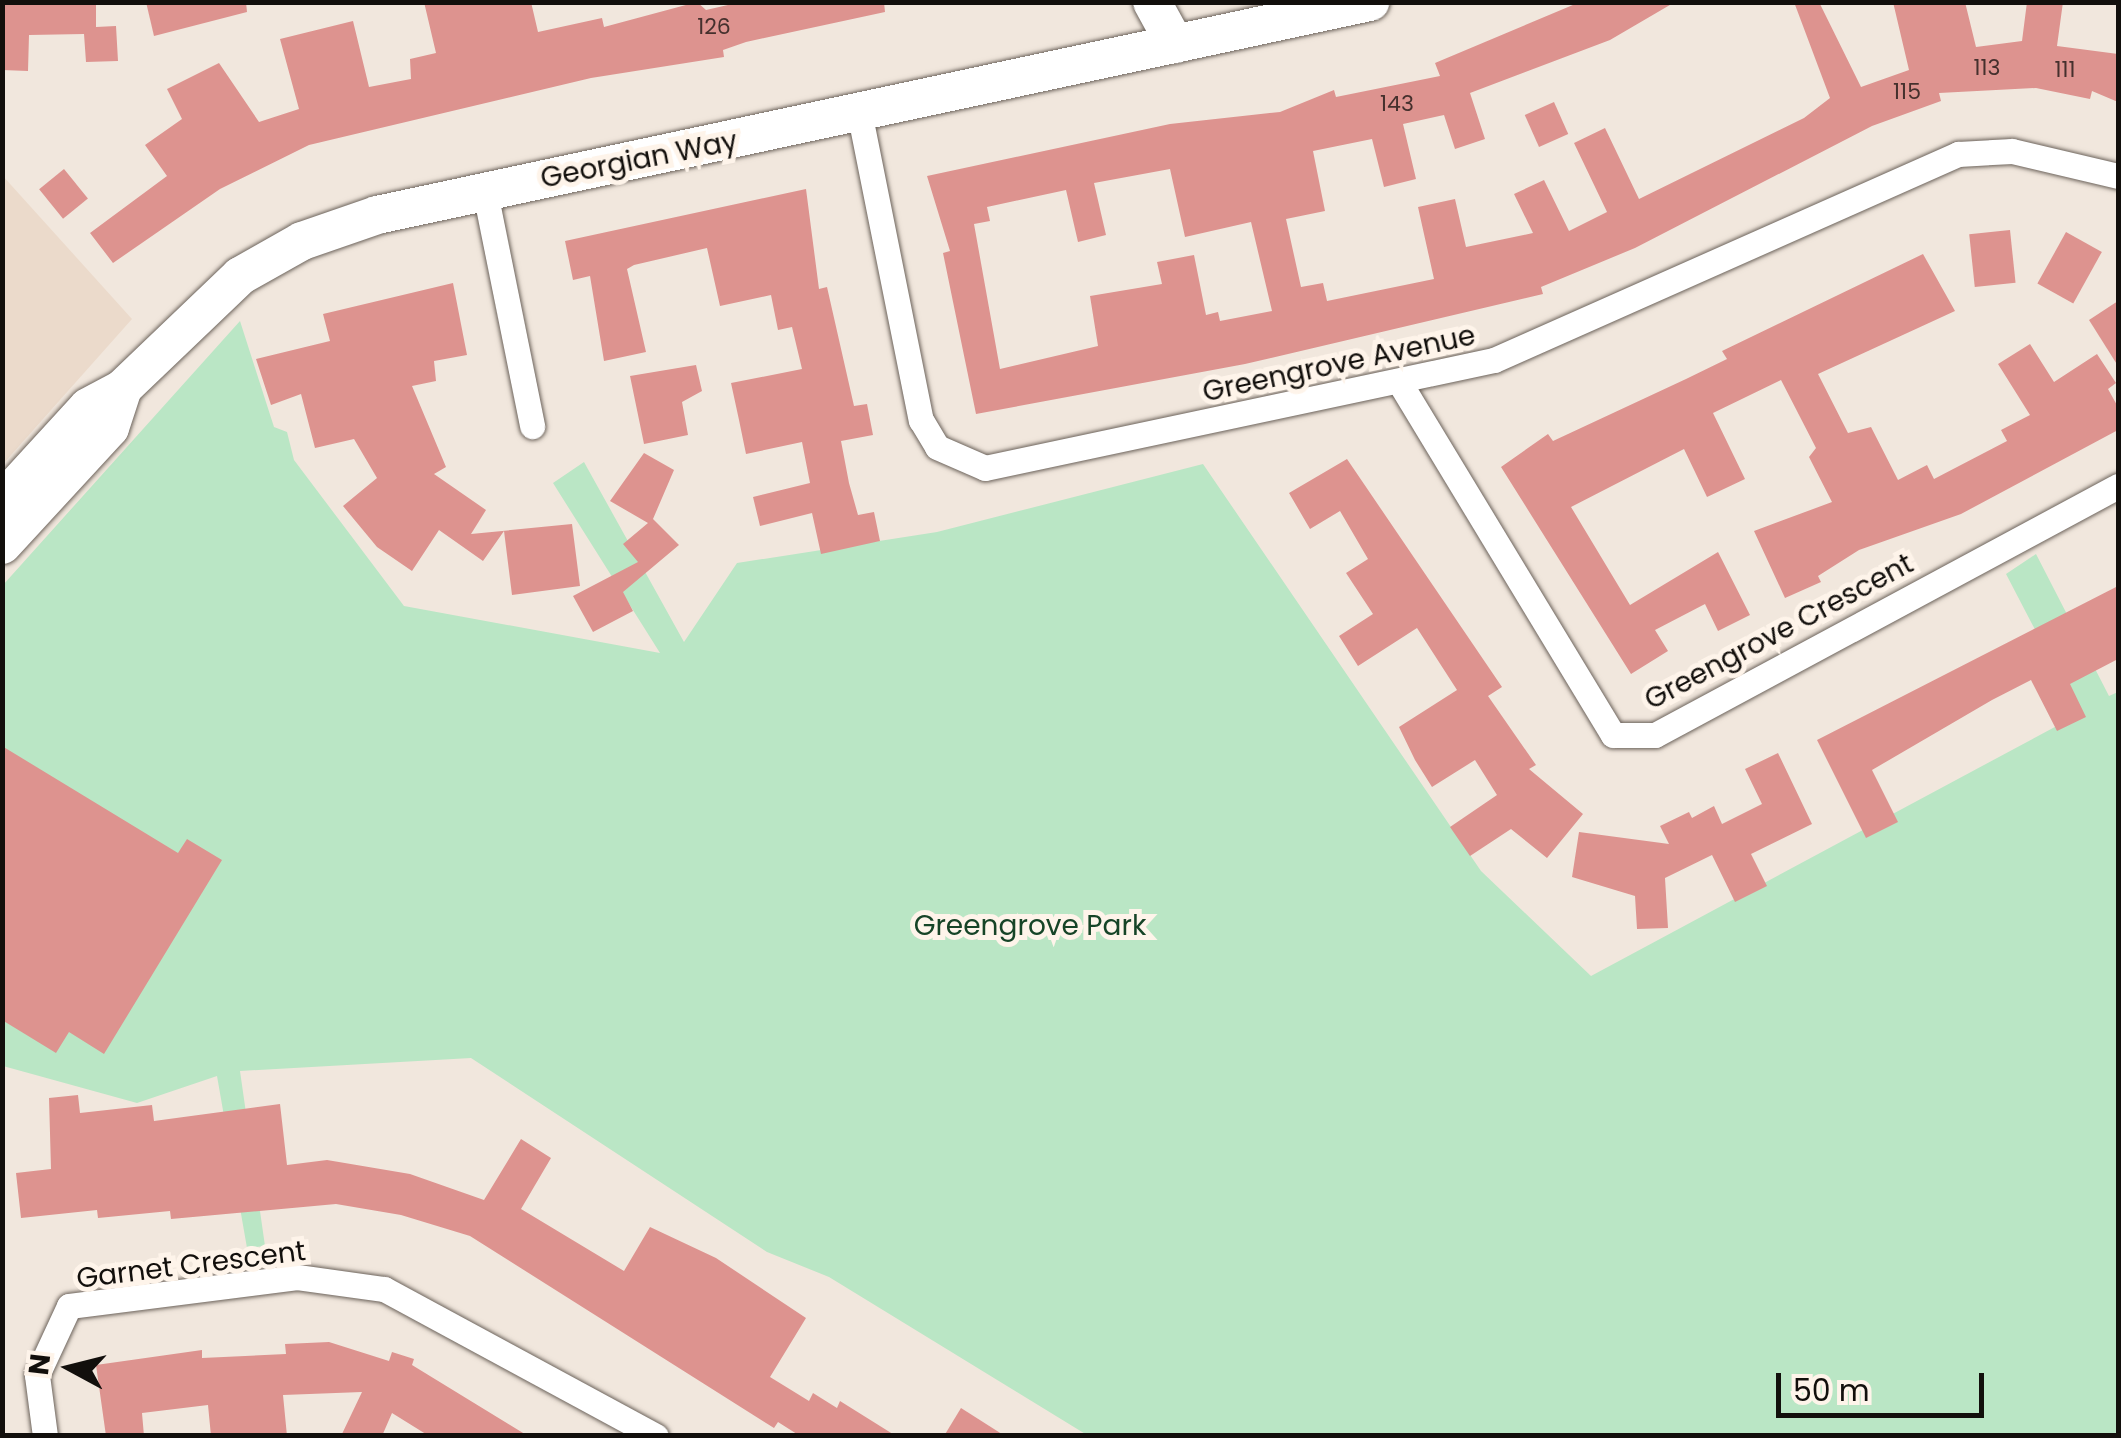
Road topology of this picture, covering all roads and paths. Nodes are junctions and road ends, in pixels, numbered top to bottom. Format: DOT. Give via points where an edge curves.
graph roads {
  1 [pos="1152,2"];
  2 [pos="1180,2"];
  3 [pos="1370,2"];
  4 [pos="1175,44"];
  5 [pos="860,116"];
  6 [pos="2118,176"];
  7 [pos="485,192"];
  8 [pos="1401,385"];
  9 [pos="123,388"];
  10 [pos="532,426"];
  11 [pos="2118,486"];
  12 [pos="2,501"];
  13 [pos="2,545"];
  14 [pos="45,1436"];
  15 [pos="656,1436"];
  1 -- 4 [label="street"];
  2 -- 4 [label="street"];
  3 -- 4 [label="street, Georgian Way"];
  4 -- 5 [label="street, Georgian Way"];
  5 -- 7 [label="street, Georgian Way"];
  5 -- 8 [label="street, Greengrove Avenue" via="921,420 936,447 962,461 985,468"];
  6 -- 8 [label="street, Greengrove Avenue" via="2012,152 1958,154 1494,360"];
  7 -- 9 [label="street, Georgian Way" via="302,241 240,276"];
  7 -- 10 [label="street"];
  8 -- 11 [label="street, Greengrove Crescent" via="1613,735 1655,735"];
  9 -- 12 [label="street, Georgian Way" via="88,407"];
  9 -- 13 [label="street" via="110,428"];
  14 -- 15 [label="street, Garnet Crescent" via="37,1375 69,1306 297,1277 384,1289"];
}
